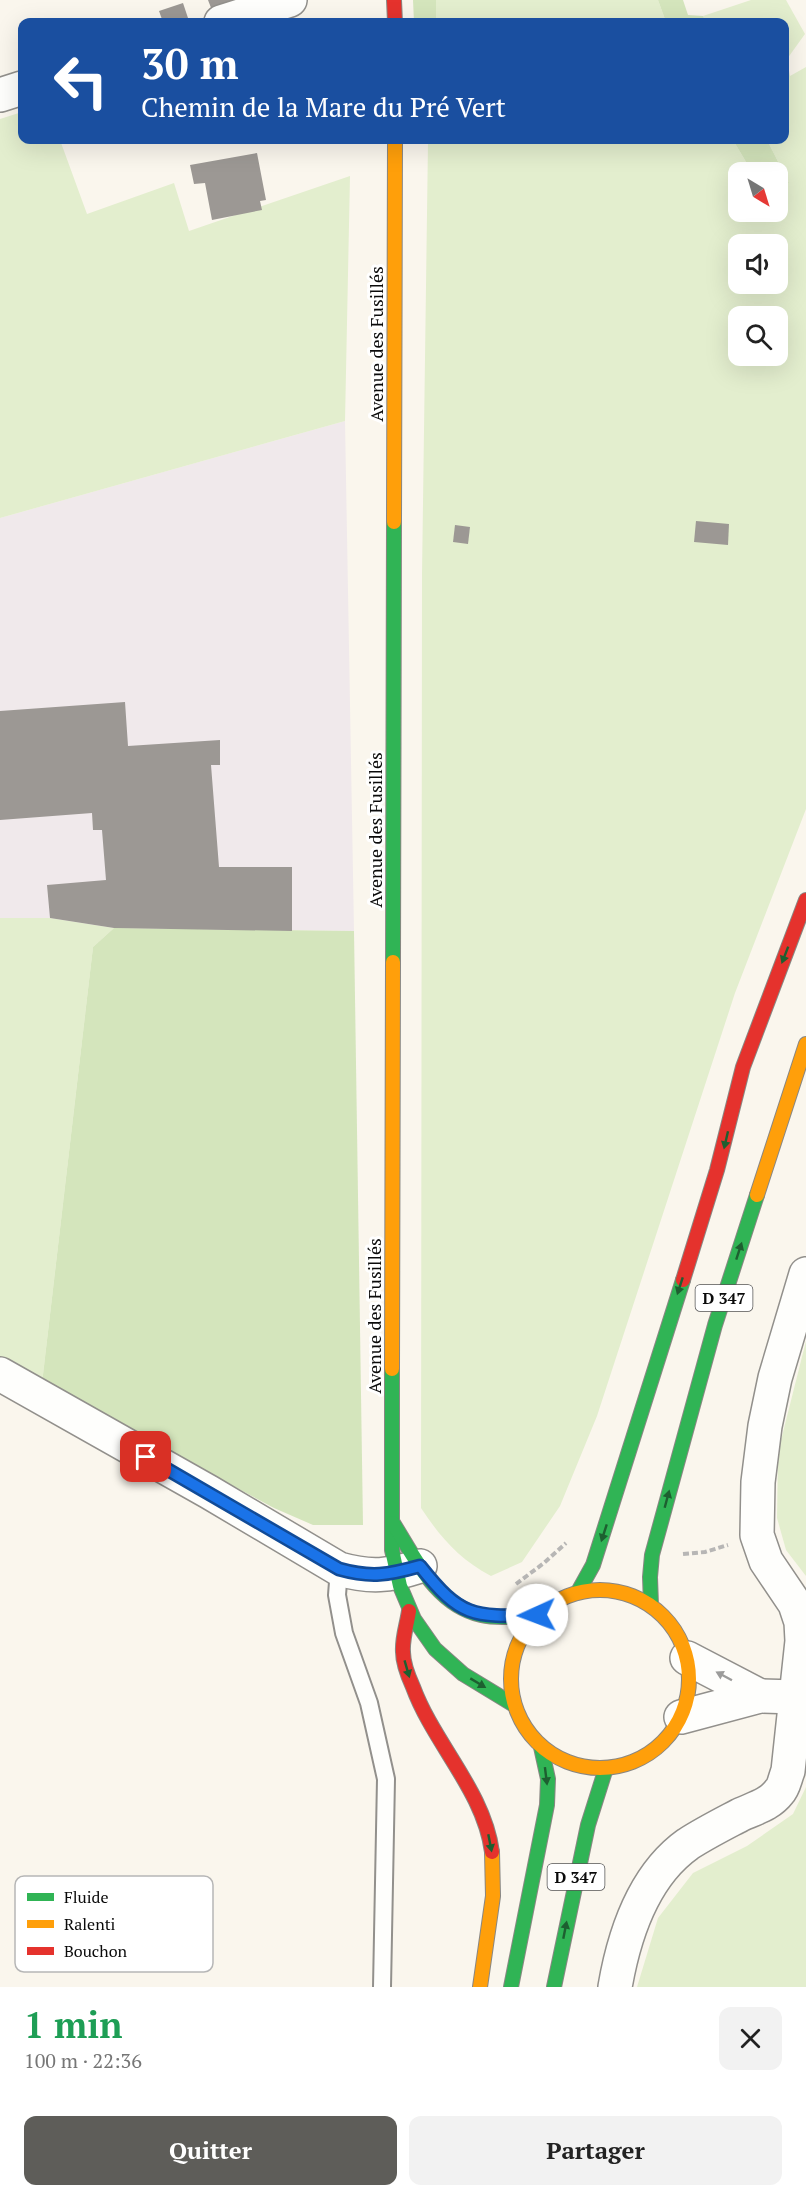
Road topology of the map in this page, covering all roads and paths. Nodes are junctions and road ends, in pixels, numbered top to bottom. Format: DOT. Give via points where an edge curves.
graph roads {
  1 [pos="290,0"];
  2 [pos="394,0"];
  3 [pos="234,18"];
  4 [pos="395,18"];
  5 [pos="18,89"];
  6 [pos="0,95"];
  7 [pos="395,144"];
  8 [pos="806,900"];
  9 [pos="806,1044"];
  10 [pos="806,1274"];
  11 [pos="0,1374"];
  12 [pos="392,1521"];
  13 [pos="339,1569"];
  14 [pos="407,1570"];
  15 [pos="578,1592"];
  16 [pos="651,1605"];
  17 [pos="409,1611"];
  18 [pos="537,1615"];
  19 [pos="687,1658"];
  20 [pos="760,1696"];
  21 [pos="796,1698"];
  22 [pos="514,1705"];
  23 [pos="681,1717"];
  24 [pos="541,1747"];
  25 [pos="606,1768"];
  26 [pos="382,1987"];
  27 [pos="480,1987"];
  28 [pos="511,1987"];
  29 [pos="554,1987"];
  30 [pos="615,1987"];
  1 -- 3 [label="street"];
  2 -- 4 [label="main road"];
  5 -- 6 [label="street"];
  7 -- 12 [label="main road, Avenue des Fusillés"];
  8 -- 15 [label="main road, D 347, one-way" via="743,1067 717,1170 602,1540"];
  16 -- 9 [label="main road, D 347, one-way" via="652,1555 682,1440"];
  10 -- 21 [label="street" via="775,1378 758,1482 757,1535 766,1561 795,1604 801,1622"];
  11 -- 13 [label="street"];
  12 -- 14 [label="main road"];
  12 -- 14 [label="main road, Avenue des Fusillés" via="392,1550"];
  13 -- 14 [label="street" via="374,1576"];
  13 -- 26 [label="lane" via="337,1595 344,1633 369,1703 386,1779"];
  14 -- 17 [label="main road"];
  14 -- 18 [label="main road" via="459,1607 479,1615"];
  15 -- 16 [label="main road" via="603,1589 628,1593"];
  15 -- 18 [label="main road"];
  16 -- 19 [label="main road" via="680,1638"];
  17 -- 22 [label="main road, one-way" via="449,1662"];
  17 -- 27 [label="main road, one-way" via="403,1647 416,1696 473,1792 490,1841 494,1869 492,1901"];
  18 -- 22 [label="main road" via="518,1642 510,1674"];
  20 -- 19 [label="street, one-way"];
  19 -- 23 [label="main road" via="689,1688"];
  20 -- 21 [label="street"];
  20 -- 23 [label="street"];
  21 -- 30 [label="street" via="788,1771 780,1791 763,1806 686,1846 660,1871 640,1902 621,1953"];
  22 -- 24 [label="main road" via="525,1728"];
  23 -- 25 [label="main road" via="662,1743 645,1755"];
  24 -- 25 [label="main road" via="583,1767"];
  24 -- 28 [label="main road, D 347, one-way" via="548,1779 547,1805"];
  29 -- 25 [label="main road, D 347, one-way" via="588,1825"];
}
